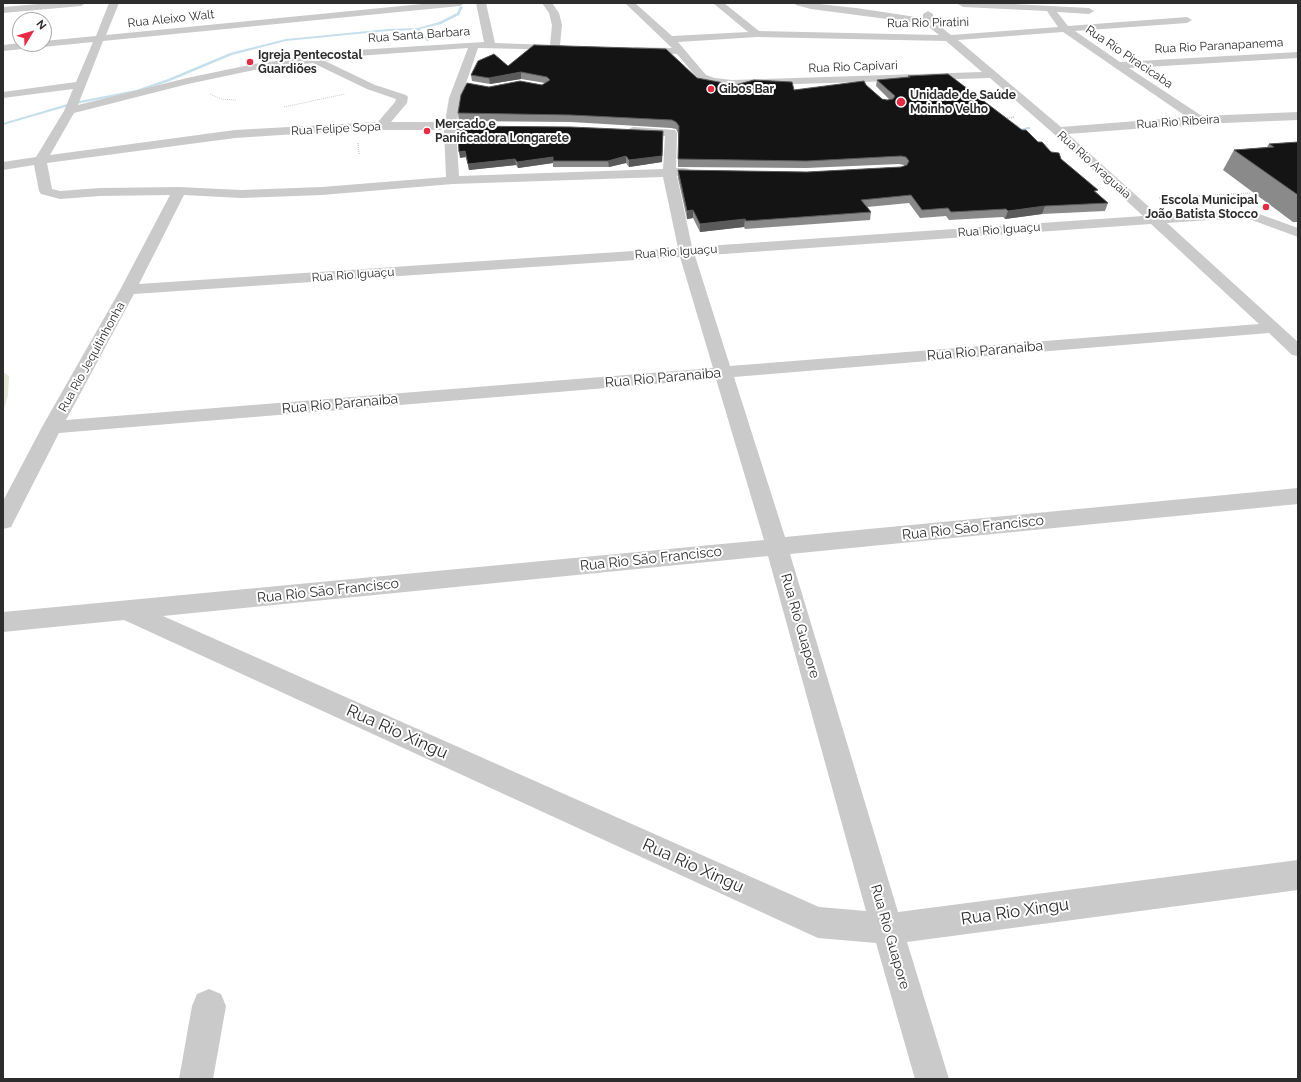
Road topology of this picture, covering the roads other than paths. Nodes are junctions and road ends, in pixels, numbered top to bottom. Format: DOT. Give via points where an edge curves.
graph roads {
  1 [pos="81,3"];
  2 [pos="114,3"];
  3 [pos="460,3"];
  4 [pos="480,3"];
  5 [pos="547,3"];
  6 [pos="630,3"];
  7 [pos="718,3"];
  8 [pos="799,3"];
  9 [pos="963,4"];
  10 [pos="1050,9"];
  11 [pos="3,10"];
  12 [pos="1089,11"];
  13 [pos="1187,20"];
  14 [pos="1065,29"];
  15 [pos="757,34"];
  16 [pos="949,38"];
  17 [pos="100,39"];
  18 [pos="670,39"];
  19 [pos="474,45"];
  20 [pos="490,45"];
  21 [pos="555,47"];
  22 [pos="3,48"];
  23 [pos="571,48"];
  24 [pos="625,49"];
  25 [pos="680,51"];
  26 [pos="1298,55"];
  27 [pos="314,60"];
  28 [pos="1118,64"];
  29 [pos="993,75"];
  30 [pos="864,79"];
  31 [pos="82,85"];
  32 [pos="870,89"];
  33 [pos="3,95"];
  34 [pos="70,111"];
  35 [pos="1298,116"];
  36 [pos="1199,120"];
  37 [pos="381,126"];
  38 [pos="450,126"];
  39 [pos="496,127"];
  40 [pos="625,131"];
  41 [pos="1058,131"];
  42 [pos="40,160"];
  43 [pos="3,166"];
  44 [pos="669,172"];
  45 [pos="699,172"];
  46 [pos="454,180"];
  47 [pos="179,191"];
  48 [pos="1154,219"];
  49 [pos="1298,233"];
  50 [pos="686,252"];
  51 [pos="128,290"];
  52 [pos="1273,328"];
  53 [pos="1298,351"];
  54 [pos="723,373"];
  55 [pos="52,428"];
  56 [pos="1298,496"];
  57 [pos="3,521"];
  58 [pos="777,547"];
  59 [pos="126,610"];
  60 [pos="3,622"];
  61 [pos="1298,875"];
  62 [pos="887,929"];
  63 [pos="209,1006"];
  64 [pos="196,1079"];
  65 [pos="932,1079"];
  1 -- 11 [label="street"];
  2 -- 17 [label="street"];
  3 -- 17 [label="street, Rua Aleixo Walt"];
  4 -- 20 [label="street"];
  5 -- 21 [label="street" via="554,13"];
  6 -- 18 [label="street"];
  7 -- 15 [label="street"];
  8 -- 16 [label="street, Rua Rio Araguaia" via="928,18"];
  9 -- 10 [label="street"];
  10 -- 12 [label="street"];
  10 -- 14 [label="street, Rua Rio Piracicaba"];
  13 -- 14 [label="street, Rua Rio Piratini"];
  14 -- 16 [label="street, Rua Rio Piratini"];
  14 -- 28 [label="street, Rua Rio Piracicaba"];
  15 -- 16 [label="street, Rua Rio Piratini"];
  15 -- 18 [label="street, Rua Rio Piratini"];
  16 -- 29 [label="street, Rua Rio Araguaia"];
  17 -- 22 [label="street, Rua Aleixo Walt"];
  17 -- 31 [label="street"];
  18 -- 25 [label="street"];
  19 -- 20 [label="street, Rua Santa Barbara"];
  19 -- 27 [label="street, Rua Santa Barbara" via="358,53"];
  19 -- 38 [label="street" via="465,85 455,98"];
  20 -- 21 [label="street, Rua Santa Barbara"];
  21 -- 23 [label="street, Rua Santa Barbara"];
  24 -- 25 [label="street"];
  25 -- 30 [label="street, Rua Rio Capivari" via="702,77 713,81 732,83"];
  26 -- 28 [label="street, Rua Rio Paranapanema"];
  27 -- 34 [label="street, Rua Santa Barbara" via="254,67 187,81"];
  27 -- 37 [label="street" via="371,87 402,97 401,103"];
  28 -- 36 [label="street, Rua Rio Piracicaba"];
  29 -- 30 [label="street, Rua Rio Capivari"];
  29 -- 41 [label="street, Rua Rio Araguaia"];
  30 -- 32 [label="street"];
  31 -- 33 [label="street"];
  31 -- 34 [label="street"];
  34 -- 42 [label="street"];
  35 -- 36 [label="street, Rua Rio Ribeira"];
  36 -- 41 [label="street, Rua Rio Ribeira"];
  37 -- 38 [label="street, Rua Felipe Sopa"];
  37 -- 42 [label="street, Rua Felipe Sopa" via="235,134"];
  38 -- 39 [label="street, Rua Felipe Sopa"];
  38 -- 46 [label="street"];
  40 -- 44 [label="street, Rua Rio Guapore" via="671,133"];
  41 -- 48 [label="street, Rua Rio Araguaia"];
  42 -- 43 [label="street, Rua Felipe Sopa"];
  42 -- 47 [label="street" via="46,191 60,195"];
  44 -- 45 [label="street"];
  44 -- 46 [label="street"];
  44 -- 50 [label="street, Rua Rio Guapore"];
  46 -- 47 [label="street" via="322,191 241,194"];
  47 -- 51 [label="street, Rua Rio Jequitinhonha"];
  48 -- 49 [label="street, Rua Rio Iguaçu" via="1250,215"];
  48 -- 50 [label="street, Rua Rio Iguaçu"];
  48 -- 52 [label="street, Rua Rio Araguaia"];
  50 -- 51 [label="street, Rua Rio Iguaçu"];
  50 -- 54 [label="street, Rua Rio Guapore"];
  51 -- 55 [label="street, Rua Rio Jequitinhonha"];
  52 -- 53 [label="street, Rua Rio Araguaia"];
  52 -- 54 [label="street, Rua Rio Paranaiba"];
  54 -- 55 [label="street, Rua Rio Paranaiba"];
  54 -- 58 [label="street, Rua Rio Guapore"];
  55 -- 57 [label="street, Rua Rio Jequitinhonha"];
  56 -- 58 [label="street, Rua Rio São Francisco"];
  58 -- 59 [label="street, Rua Rio São Francisco"];
  58 -- 62 [label="street, Rua Rio Guapore"];
  59 -- 60 [label="street, Rua Rio São Francisco"];
  59 -- 62 [label="street, Rua Rio Xingu" via="818,922"];
  61 -- 62 [label="street, Rua Rio Xingu"];
  62 -- 65 [label="street, Rua Rio Guapore"];
  63 -- 64 [label="street"];
}
